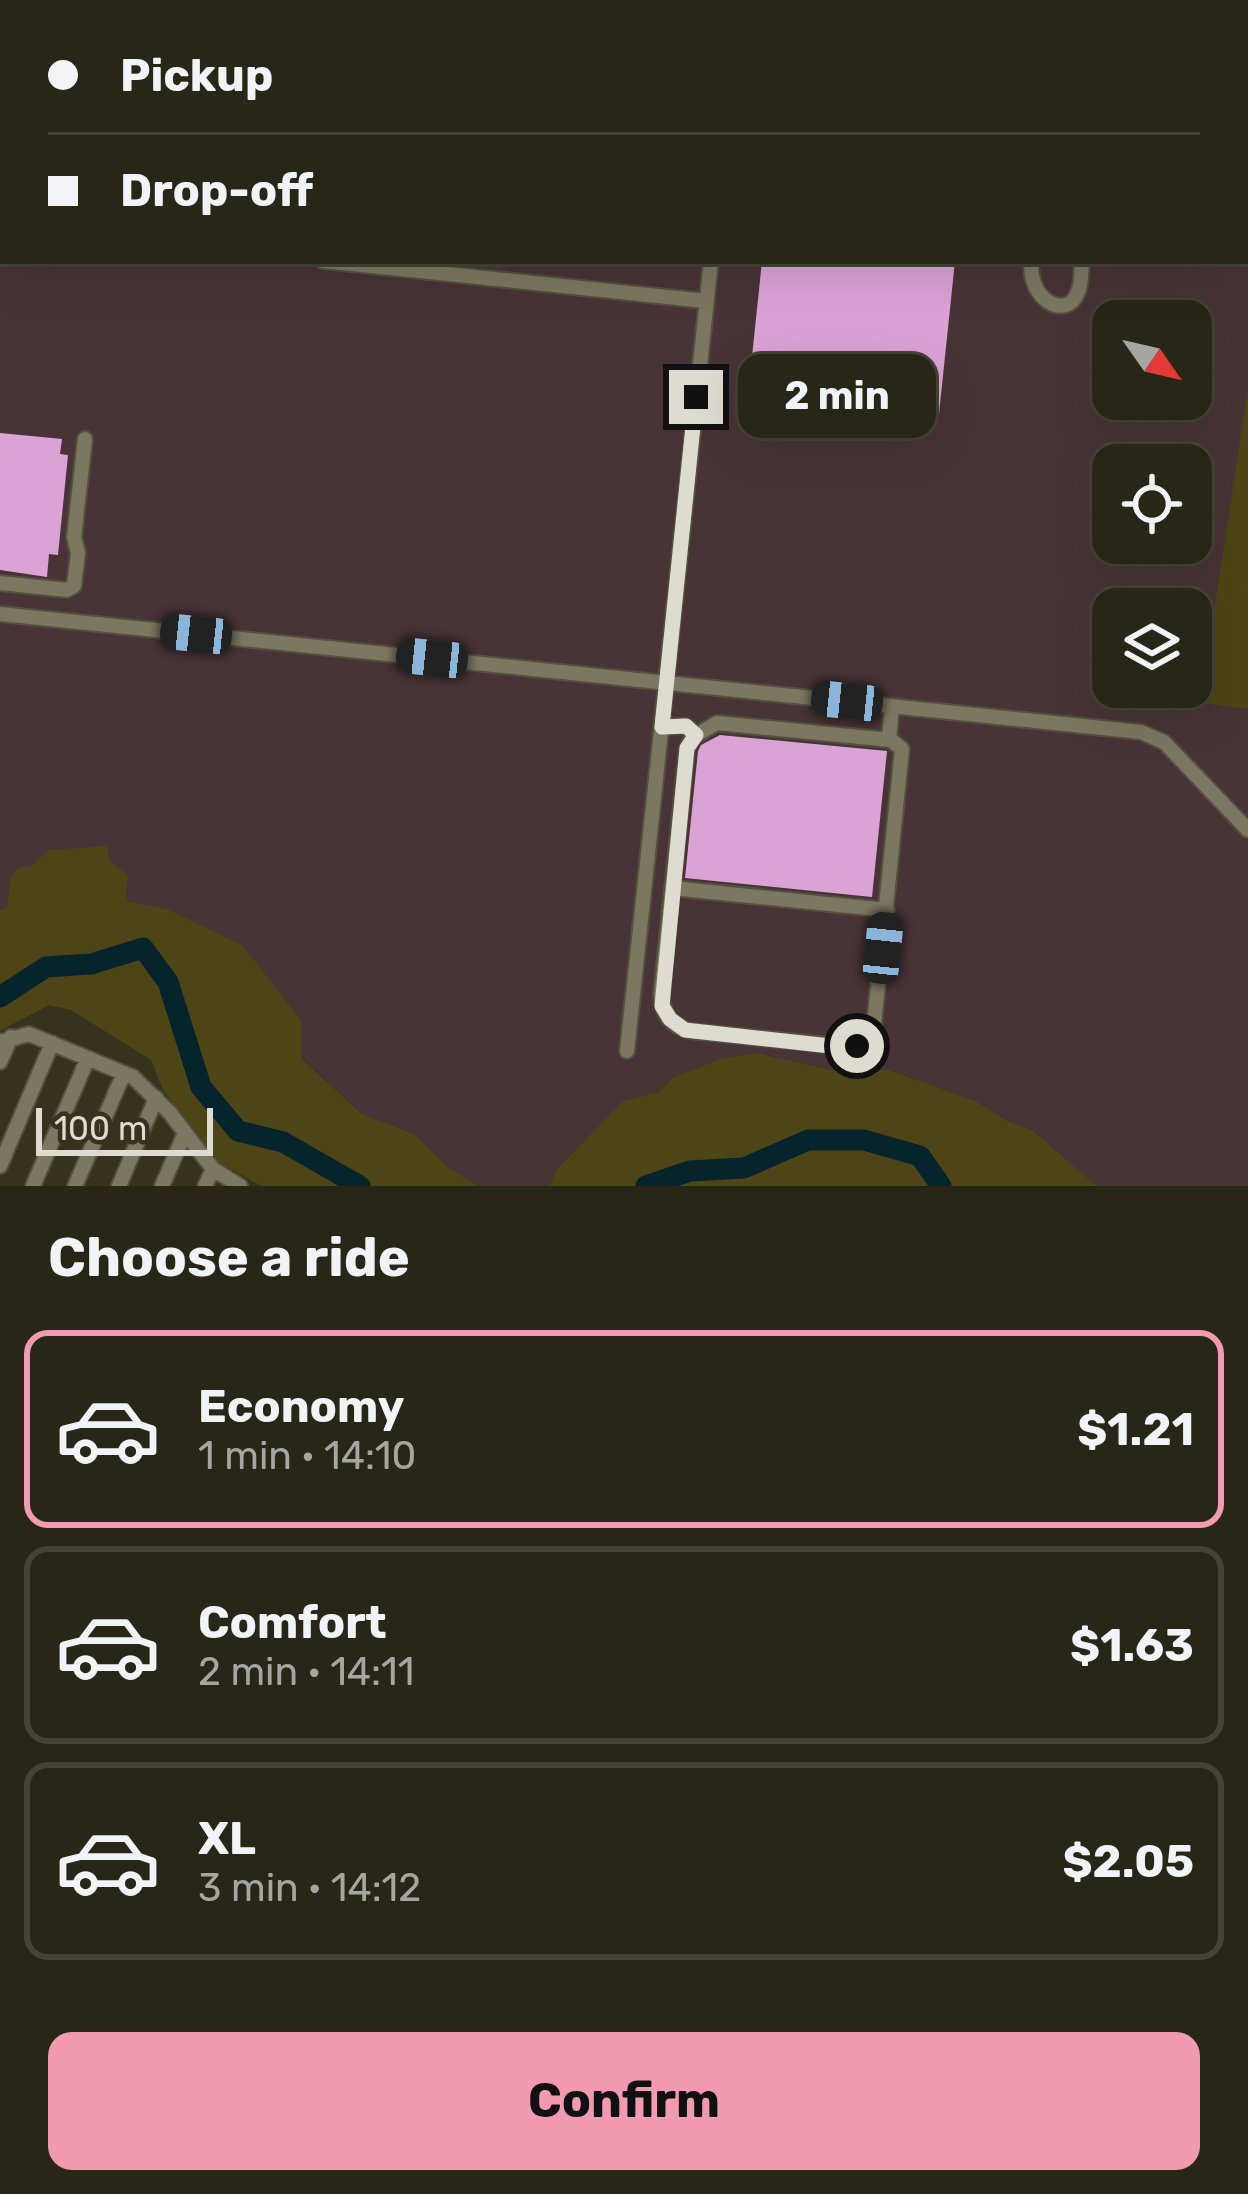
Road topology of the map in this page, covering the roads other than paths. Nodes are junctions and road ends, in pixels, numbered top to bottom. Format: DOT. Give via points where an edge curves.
graph roads {
  1 [pos="351,264"];
  2 [pos="711,264"];
  3 [pos="1032,264"];
  4 [pos="1082,264"];
  5 [pos="706,302"];
  6 [pos="85,440"];
  7 [pos="0,583"];
  8 [pos="59,590"];
  9 [pos="0,614"];
  10 [pos="56,619"];
  11 [pos="667,683"];
  12 [pos="892,706"];
  13 [pos="662,727"];
  14 [pos="696,735"];
  15 [pos="889,740"];
  16 [pos="1248,830"];
  17 [pos="672,888"];
  18 [pos="887,910"];
  19 [pos="5,1040"];
  20 [pos="52,1043"];
  21 [pos="627,1051"];
  22 [pos="88,1058"];
  23 [pos="0,1062"];
  24 [pos="124,1073"];
  25 [pos="156,1098"];
  26 [pos="185,1133"];
  27 [pos="0,1166"];
  28 [pos="213,1169"];
  29 [pos="33,1186"];
  30 [pos="75,1186"];
  31 [pos="118,1186"];
  32 [pos="162,1186"];
  33 [pos="206,1186"];
  34 [pos="240,1186"];
  1 -- 5 [label="street"];
  2 -- 5 [label="street"];
  3 -- 4 [label="street" via="1042,298 1061,305 1078,292"];
  5 -- 11 [label="street"];
  6 -- 8 [label="street" via="75,583"];
  7 -- 8 [label="street"];
  8 -- 10 [label="street"];
  9 -- 10 [label="street"];
  10 -- 11 [label="street"];
  11 -- 12 [label="street"];
  11 -- 13 [label="street"];
  12 -- 15 [label="street"];
  12 -- 16 [label="street" via="1147,734"];
  13 -- 14 [label="street" via="686,726"];
  13 -- 21 [label="street"];
  14 -- 15 [label="street" via="716,723"];
  14 -- 17 [label="street" via="687,748"];
  15 -- 18 [label="street" via="903,755"];
  17 -- 18 [label="street"];
  17 -- 18 [label="street" via="662,1000 673,1023 848,1048 873,1028"];
  19 -- 20 [label="street" via="29,1034"];
  19 -- 23 [label="street"];
  20 -- 22 [label="street"];
  20 -- 27 [label="street"];
  22 -- 24 [label="street"];
  22 -- 29 [label="street"];
  24 -- 25 [label="street"];
  24 -- 30 [label="street"];
  25 -- 26 [label="street"];
  25 -- 31 [label="street"];
  26 -- 28 [label="street"];
  26 -- 32 [label="street"];
  28 -- 33 [label="street"];
  28 -- 34 [label="street"];
}
